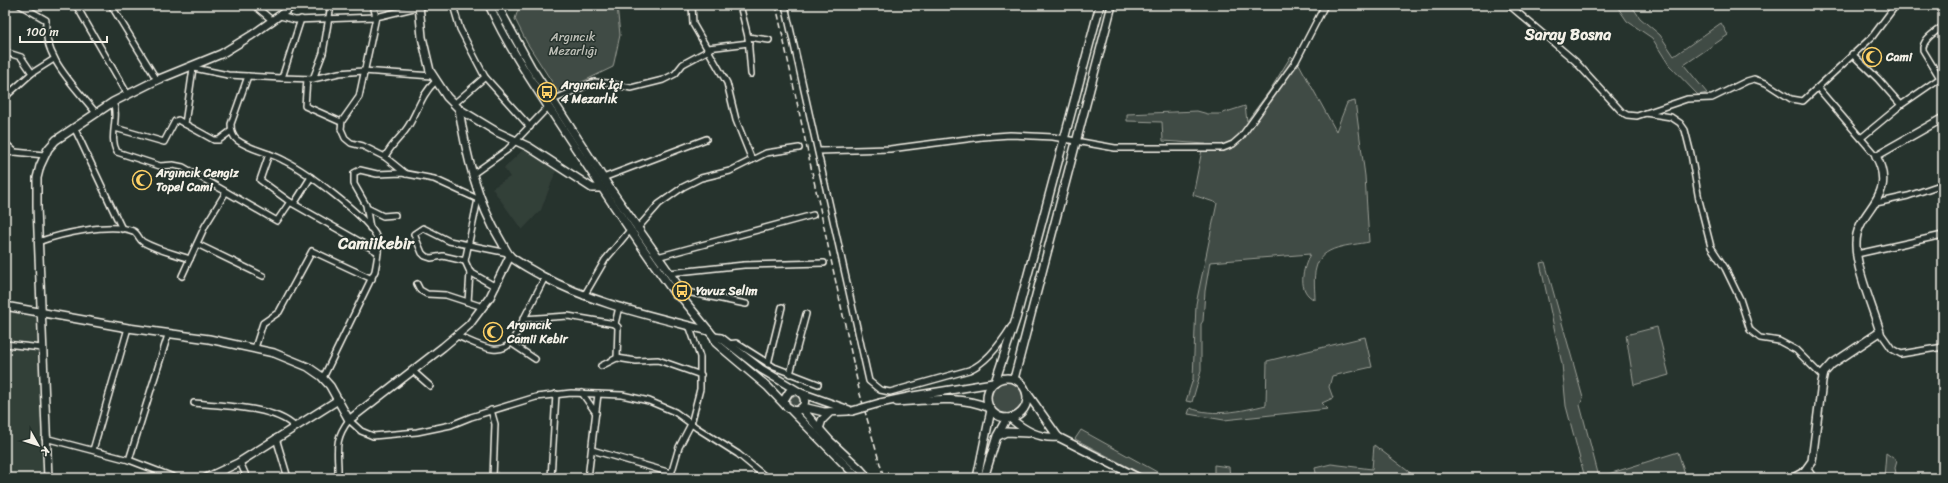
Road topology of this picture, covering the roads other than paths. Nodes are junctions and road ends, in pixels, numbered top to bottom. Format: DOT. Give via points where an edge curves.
graph roads {
  1 [pos="20,5"];
  2 [pos="76,5"];
  3 [pos="111,5"];
  4 [pos="254,5"];
  5 [pos="294,5"];
  6 [pos="331,5"];
  7 [pos="373,5"];
  8 [pos="426,5"];
  9 [pos="453,5"];
  10 [pos="692,5"];
  11 [pos="740,5"];
  12 [pos="785,5"];
  13 [pos="1100,5"];
  14 [pos="1112,5"];
  15 [pos="1325,5"];
  16 [pos="1509,5"];
  17 [pos="1896,5"];
  18 [pos="495,6"];
  19 [pos="415,7"];
  20 [pos="280,16"];
  21 [pos="330,17"];
  22 [pos="376,17"];
  23 [pos="301,19"];
  24 [pos="273,21"];
  25 [pos="1943,26"];
  26 [pos="748,37"];
  27 [pos="769,40"];
  28 [pos="749,43"];
  29 [pos="708,49"];
  30 [pos="5,52"];
  31 [pos="1852,54"];
  32 [pos="54,59"];
  33 [pos="190,67"];
  34 [pos="363,71"];
  35 [pos="32,73"];
  36 [pos="751,74"];
  37 [pos="248,76"];
  38 [pos="485,77"];
  39 [pos="1942,77"];
  40 [pos="282,78"];
  41 [pos="310,79"];
  42 [pos="434,79"];
  43 [pos="157,80"];
  44 [pos="1818,88"];
  45 [pos="128,95"];
  46 [pos="5,97"];
  47 [pos="113,102"];
  48 [pos="550,103"];
  49 [pos="457,106"];
  50 [pos="1901,106"];
  51 [pos="96,113"];
  52 [pos="1643,113"];
  53 [pos="1943,118"];
  54 [pos="341,122"];
  55 [pos="185,124"];
  56 [pos="74,127"];
  57 [pos="530,127"];
  58 [pos="114,128"];
  59 [pos="231,131"];
  60 [pos="1861,138"];
  61 [pos="706,139"];
  62 [pos="1065,139"];
  63 [pos="517,141"];
  64 [pos="1076,141"];
  65 [pos="5,143"];
  66 [pos="799,148"];
  67 [pos="818,151"];
  68 [pos="15,152"];
  69 [pos="5,154"];
  70 [pos="269,154"];
  71 [pos="44,155"];
  72 [pos="1876,156"];
  73 [pos="386,157"];
  74 [pos="752,160"];
  75 [pos="406,174"];
  76 [pos="473,174"];
  77 [pos="311,177"];
  78 [pos="603,178"];
  79 [pos="1943,184"];
  80 [pos="601,188"];
  81 [pos="226,192"];
  82 [pos="480,200"];
  83 [pos="292,203"];
  84 [pos="1876,203"];
  85 [pos="367,208"];
  86 [pos="813,214"];
  87 [pos="395,215"];
  88 [pos="370,228"];
  89 [pos="122,229"];
  90 [pos="633,229"];
  91 [pos="1943,235"];
  92 [pos="38,242"];
  93 [pos="197,244"];
  94 [pos="468,245"];
  95 [pos="378,252"];
  96 [pos="509,254"];
  97 [pos="1857,254"];
  98 [pos="657,257"];
  99 [pos="190,259"];
  100 [pos="465,261"];
  101 [pos="824,263"];
  102 [pos="470,272"];
  103 [pos="669,273"];
  104 [pos="182,276"];
  105 [pos="263,276"];
  106 [pos="545,277"];
  107 [pos="372,278"];
  108 [pos="417,284"];
  109 [pos="496,287"];
  110 [pos="682,294"];
  111 [pos="584,296"];
  112 [pos="468,302"];
  113 [pos="746,304"];
  114 [pos="5,306"];
  115 [pos="483,307"];
  116 [pos="619,307"];
  117 [pos="782,307"];
  118 [pos="40,312"];
  119 [pos="806,314"];
  120 [pos="523,319"];
  121 [pos="1016,319"];
  122 [pos="616,324"];
  123 [pos="688,325"];
  124 [pos="128,328"];
  125 [pos="709,331"];
  126 [pos="1880,332"];
  127 [pos="168,335"];
  128 [pos="457,336"];
  129 [pos="714,337"];
  130 [pos="511,343"];
  131 [pos="5,344"];
  132 [pos="728,344"];
  133 [pos="1943,347"];
  134 [pos="42,348"];
  135 [pos="255,348"];
  136 [pos="617,358"];
  137 [pos="535,359"];
  138 [pos="768,364"];
  139 [pos="601,366"];
  140 [pos="413,371"];
  141 [pos="790,374"];
  142 [pos="701,375"];
  143 [pos="1823,377"];
  144 [pos="323,378"];
  145 [pos="1014,379"];
  146 [pos="994,382"];
  147 [pos="818,384"];
  148 [pos="430,386"];
  149 [pos="798,392"];
  150 [pos="582,393"];
  151 [pos="1027,393"];
  152 [pos="556,394"];
  153 [pos="598,394"];
  154 [pos="338,400"];
  155 [pos="194,403"];
  156 [pos="880,403"];
  157 [pos="788,408"];
  158 [pos="802,408"];
  159 [pos="990,409"];
  160 [pos="491,410"];
  161 [pos="852,411"];
  162 [pos="830,412"];
  163 [pos="596,414"];
  164 [pos="1008,418"];
  165 [pos="349,420"];
  166 [pos="691,424"];
  167 [pos="294,426"];
  168 [pos="819,428"];
  169 [pos="1031,433"];
  170 [pos="997,436"];
  171 [pos="1058,437"];
  172 [pos="46,438"];
  173 [pos="276,438"];
  174 [pos="93,450"];
  175 [pos="592,450"];
  176 [pos="129,460"];
  177 [pos="240,462"];
  178 [pos="1807,468"];
  179 [pos="670,476"];
  180 [pos="48,478"];
  181 [pos="176,478"];
  182 [pos="206,478"];
  183 [pos="247,478"];
  184 [pos="288,478"];
  185 [pos="338,478"];
  186 [pos="493,478"];
  187 [pos="551,478"];
  188 [pos="588,478"];
  189 [pos="677,478"];
  190 [pos="768,478"];
  191 [pos="858,478"];
  192 [pos="868,478"];
  193 [pos="977,478"];
  194 [pos="984,478"];
  195 [pos="1139,478"];
  196 [pos="1793,478"];
  197 [pos="1814,478"];
  1 -- 32 [label="street" via="46,20 46,37"];
  2 -- 45 [label="street"];
  3 -- 43 [label="street"];
  4 -- 24 [label="street"];
  5 -- 20 [label="street"];
  6 -- 21 [label="street"];
  7 -- 22 [label="street"];
  8 -- 19 [label="street"];
  9 -- 38 [label="street" via="460,29"];
  10 -- 29 [label="street" via="693,24"];
  11 -- 26 [label="street"];
  12 -- 67 [label="street"];
  13 -- 62 [label="street"];
  14 -- 64 [label="street"];
  15 -- 64 [label="street" via="1296,61 1241,137 1232,144 1213,149 1115,148"];
  16 -- 52 [label="street" via="1574,61 1622,112 1633,116"];
  17 -- 31 [label="street" via="1876,32"];
  18 -- 48 [label="street" via="511,47"];
  19 -- 22 [label="street"];
  19 -- 42 [label="street"];
  20 -- 23 [label="street"];
  20 -- 24 [label="street"];
  21 -- 22 [label="street"];
  21 -- 23 [label="street"];
  21 -- 41 [label="street" via="323,53"];
  22 -- 34 [label="street"];
  23 -- 40 [label="street"];
  24 -- 33 [label="street" via="221,54"];
  25 -- 39 [label="street" via="1922,46"];
  26 -- 27 [label="street"];
  26 -- 28 [label="street"];
  28 -- 29 [label="street"];
  28 -- 36 [label="street"];
  29 -- 48 [label="street" via="663,80 631,88 594,82"];
  29 -- 74 [label="street" via="727,83 736,120"];
  30 -- 35 [label="street" via="21,57"];
  31 -- 44 [label="street"];
  31 -- 50 [label="street"];
  32 -- 35 [label="street"];
  32 -- 51 [label="street"];
  33 -- 37 [label="street" via="228,75"];
  33 -- 43 [label="street"];
  33 -- 55 [label="street"];
  34 -- 41 [label="street"];
  34 -- 42 [label="street"];
  34 -- 54 [label="street" via="359,97"];
  35 -- 46 [label="street"];
  37 -- 40 [label="street"];
  37 -- 59 [label="street" via="232,120"];
  38 -- 49 [label="street"];
  38 -- 57 [label="street"];
  39 -- 50 [label="street"];
  40 -- 41 [label="street"];
  41 -- 54 [label="street" via="305,106"];
  42 -- 49 [label="street"];
  42 -- 73 [label="street" via="410,124 394,142"];
  43 -- 45 [label="street"];
  44 -- 52 [label="street" via="1803,101 1797,101 1763,81 1750,80 1717,97 1687,99"];
  44 -- 60 [label="street"];
  45 -- 47 [label="street"];
  47 -- 51 [label="street"];
  47 -- 58 [label="street" via="116,112"];
  48 -- 57 [label="street"];
  48 -- 78 [label="street"];
  48 -- 80 [label="street"];
  49 -- 63 [label="street" via="497,132"];
  49 -- 76 [label="street"];
  50 -- 60 [label="street"];
  51 -- 56 [label="street"];
  52 -- 143 [label="street" via="1671,117 1685,130 1711,247 1737,293 1750,330 1760,338 1779,341 1796,350"];
  53 -- 72 [label="street"];
  54 -- 73 [label="street" via="342,132 348,140"];
  55 -- 58 [label="street" via="175,121 164,142"];
  55 -- 59 [label="street" via="214,140 219,140"];
  56 -- 71 [label="street" via="56,140"];
  56 -- 89 [label="street"];
  57 -- 63 [label="street"];
  58 -- 81 [label="street" via="113,141 118,152 160,166 183,167"];
  59 -- 70 [label="street" via="235,138 245,145"];
  60 -- 72 [label="street"];
  61 -- 78 [label="street"];
  62 -- 64 [label="street"];
  62 -- 67 [label="street" via="1026,135 995,136 890,149"];
  62 -- 121 [label="street"];
  63 -- 76 [label="street"];
  63 -- 80 [label="street" via="592,188"];
  64 -- 145 [label="street"];
  65 -- 68 [label="street"];
  66 -- 74 [label="street" via="766,154"];
  67 -- 121 [label="street" via="868,378 874,386 884,391 893,391 975,368 999,344"];
  68 -- 69 [label="street"];
  68 -- 71 [label="street"];
  70 -- 77 [label="street" via="285,160"];
  70 -- 83 [label="street" via="260,180"];
  71 -- 92 [label="street" via="37,178"];
  72 -- 84 [label="street" via="1882,170 1883,182"];
  73 -- 75 [label="street"];
  74 -- 90 [label="street" via="730,171 701,178 683,187 659,204"];
  75 -- 82 [label="street" via="434,179"];
  75 -- 85 [label="street" via="378,174 362,170 356,172 353,177 354,184"];
  76 -- 82 [label="street"];
  77 -- 83 [label="street"];
  77 -- 88 [label="street" via="357,214"];
  78 -- 90 [label="street"];
  79 -- 84 [label="street"];
  80 -- 90 [label="street"];
  81 -- 83 [label="street" via="277,221"];
  81 -- 93 [label="street"];
  82 -- 94 [label="street"];
  82 -- 96 [label="street"];
  83 -- 95 [label="street"];
  84 -- 97 [label="street" via="1858,230"];
  85 -- 87 [label="street" via="383,216"];
  85 -- 88 [label="street"];
  86 -- 98 [label="street"];
  88 -- 95 [label="street" via="376,235"];
  89 -- 92 [label="street" via="74,232"];
  89 -- 99 [label="street" via="133,231 144,243"];
  90 -- 98 [label="street"];
  90 -- 110 [label="street" via="676,295"];
  90 -- 111 [label="street" via="605,260"];
  91 -- 97 [label="street"];
  92 -- 118 [label="street"];
  93 -- 99 [label="street"];
  93 -- 105 [label="street"];
  94 -- 96 [label="street"];
  94 -- 100 [label="street"];
  94 -- 100 [label="street" via="449,241 423,228 414,234 425,256 443,256"];
  95 -- 107 [label="street"];
  96 -- 106 [label="street"];
  96 -- 109 [label="street"];
  97 -- 126 [label="street"];
  98 -- 103 [label="street"];
  99 -- 104 [label="street"];
  100 -- 102 [label="street"];
  101 -- 103 [label="street" via="744,265"];
  102 -- 109 [label="street"];
  102 -- 112 [label="street"];
  103 -- 110 [label="street"];
  106 -- 111 [label="street"];
  106 -- 120 [label="street"];
  107 -- 135 [label="street" via="312,251 279,312 264,323"];
  107 -- 144 [label="street"];
  108 -- 112 [label="street" via="424,293 446,295"];
  109 -- 115 [label="street"];
  110 -- 113 [label="street"];
  110 -- 125 [label="street"];
  111 -- 116 [label="street"];
  112 -- 115 [label="street"];
  114 -- 118 [label="street"];
  115 -- 128 [label="street"];
  116 -- 122 [label="street"];
  116 -- 123 [label="street"];
  117 -- 138 [label="street"];
  118 -- 124 [label="street"];
  118 -- 134 [label="street"];
  119 -- 141 [label="street"];
  120 -- 122 [label="street" via="568,316"];
  120 -- 130 [label="street"];
  121 -- 146 [label="street"];
  122 -- 136 [label="street"];
  123 -- 125 [label="street"];
  123 -- 142 [label="street" via="698,349"];
  124 -- 127 [label="street"];
  124 -- 174 [label="street"];
  125 -- 129 [label="street"];
  126 -- 133 [label="street" via="1892,349 1901,354"];
  126 -- 143 [label="street" via="1832,364"];
  127 -- 135 [label="street" via="209,339"];
  127 -- 176 [label="street"];
  128 -- 130 [label="street" via="494,350 504,349"];
  128 -- 140 [label="street"];
  129 -- 132 [label="street" via="721,338"];
  129 -- 157 [label="street" via="716,343 768,387"];
  130 -- 137 [label="street"];
  131 -- 134 [label="street"];
  132 -- 138 [label="street" via="736,343"];
  132 -- 149 [label="street"];
  134 -- 172 [label="street"];
  135 -- 144 [label="street" via="297,362"];
  136 -- 139 [label="street"];
  136 -- 142 [label="street" via="636,361 658,360"];
  138 -- 141 [label="street"];
  140 -- 148 [label="street"];
  140 -- 165 [label="street"];
  141 -- 147 [label="street"];
  142 -- 166 [label="street" via="699,396"];
  143 -- 178 [label="street" via="1814,456"];
  144 -- 154 [label="street"];
  145 -- 146 [label="street" via="1004,378"];
  145 -- 151 [label="street" via="1023,385"];
  146 -- 156 [label="street"];
  146 -- 159 [label="street" via="987,394"];
  149 -- 157 [label="street" via="789,392 785,397"];
  149 -- 158 [label="street" via="805,401"];
  149 -- 161 [label="street"];
  150 -- 152 [label="street"];
  150 -- 153 [label="street"];
  150 -- 163 [label="street"];
  151 -- 164 [label="street" via="1024,409 1018,415"];
  151 -- 171 [label="street"];
  152 -- 160 [label="street"];
  152 -- 187 [label="street"];
  153 -- 163 [label="street"];
  153 -- 166 [label="street" via="622,395 649,401 670,409"];
  154 -- 165 [label="street"];
  154 -- 167 [label="street"];
  155 -- 167 [label="street" via="276,415"];
  156 -- 159 [label="street" via="952,399 968,401"];
  156 -- 161 [label="street, bridge"];
  157 -- 158 [label="street" via="797,411"];
  157 -- 191 [label="street"];
  158 -- 162 [label="street"];
  158 -- 168 [label="street"];
  159 -- 164 [label="street" via="997,416"];
  159 -- 193 [label="street"];
  160 -- 165 [label="street" via="440,428 373,436 361,432"];
  160 -- 186 [label="street" via="495,424"];
  161 -- 162 [label="street"];
  162 -- 168 [label="street" via="822,420"];
  163 -- 175 [label="street"];
  164 -- 169 [label="street"];
  164 -- 170 [label="street"];
  165 -- 185 [label="street" via="341,430 338,440"];
  166 -- 179 [label="street" via="679,447"];
  166 -- 190 [label="street" via="738,454"];
  167 -- 173 [label="street"];
  168 -- 192 [label="street"];
  169 -- 170 [label="street" via="1006,432"];
  169 -- 171 [label="street" via="1042,437"];
  170 -- 194 [label="street"];
  171 -- 195 [label="street"];
  172 -- 174 [label="street"];
  172 -- 180 [label="street"];
  173 -- 177 [label="street"];
  173 -- 184 [label="street"];
  174 -- 176 [label="street"];
  175 -- 179 [label="street"];
  175 -- 188 [label="street"];
  176 -- 181 [label="street"];
  177 -- 182 [label="street"];
  177 -- 183 [label="street"];
  178 -- 196 [label="street"];
  178 -- 197 [label="street"];
  179 -- 189 [label="street"];
}
